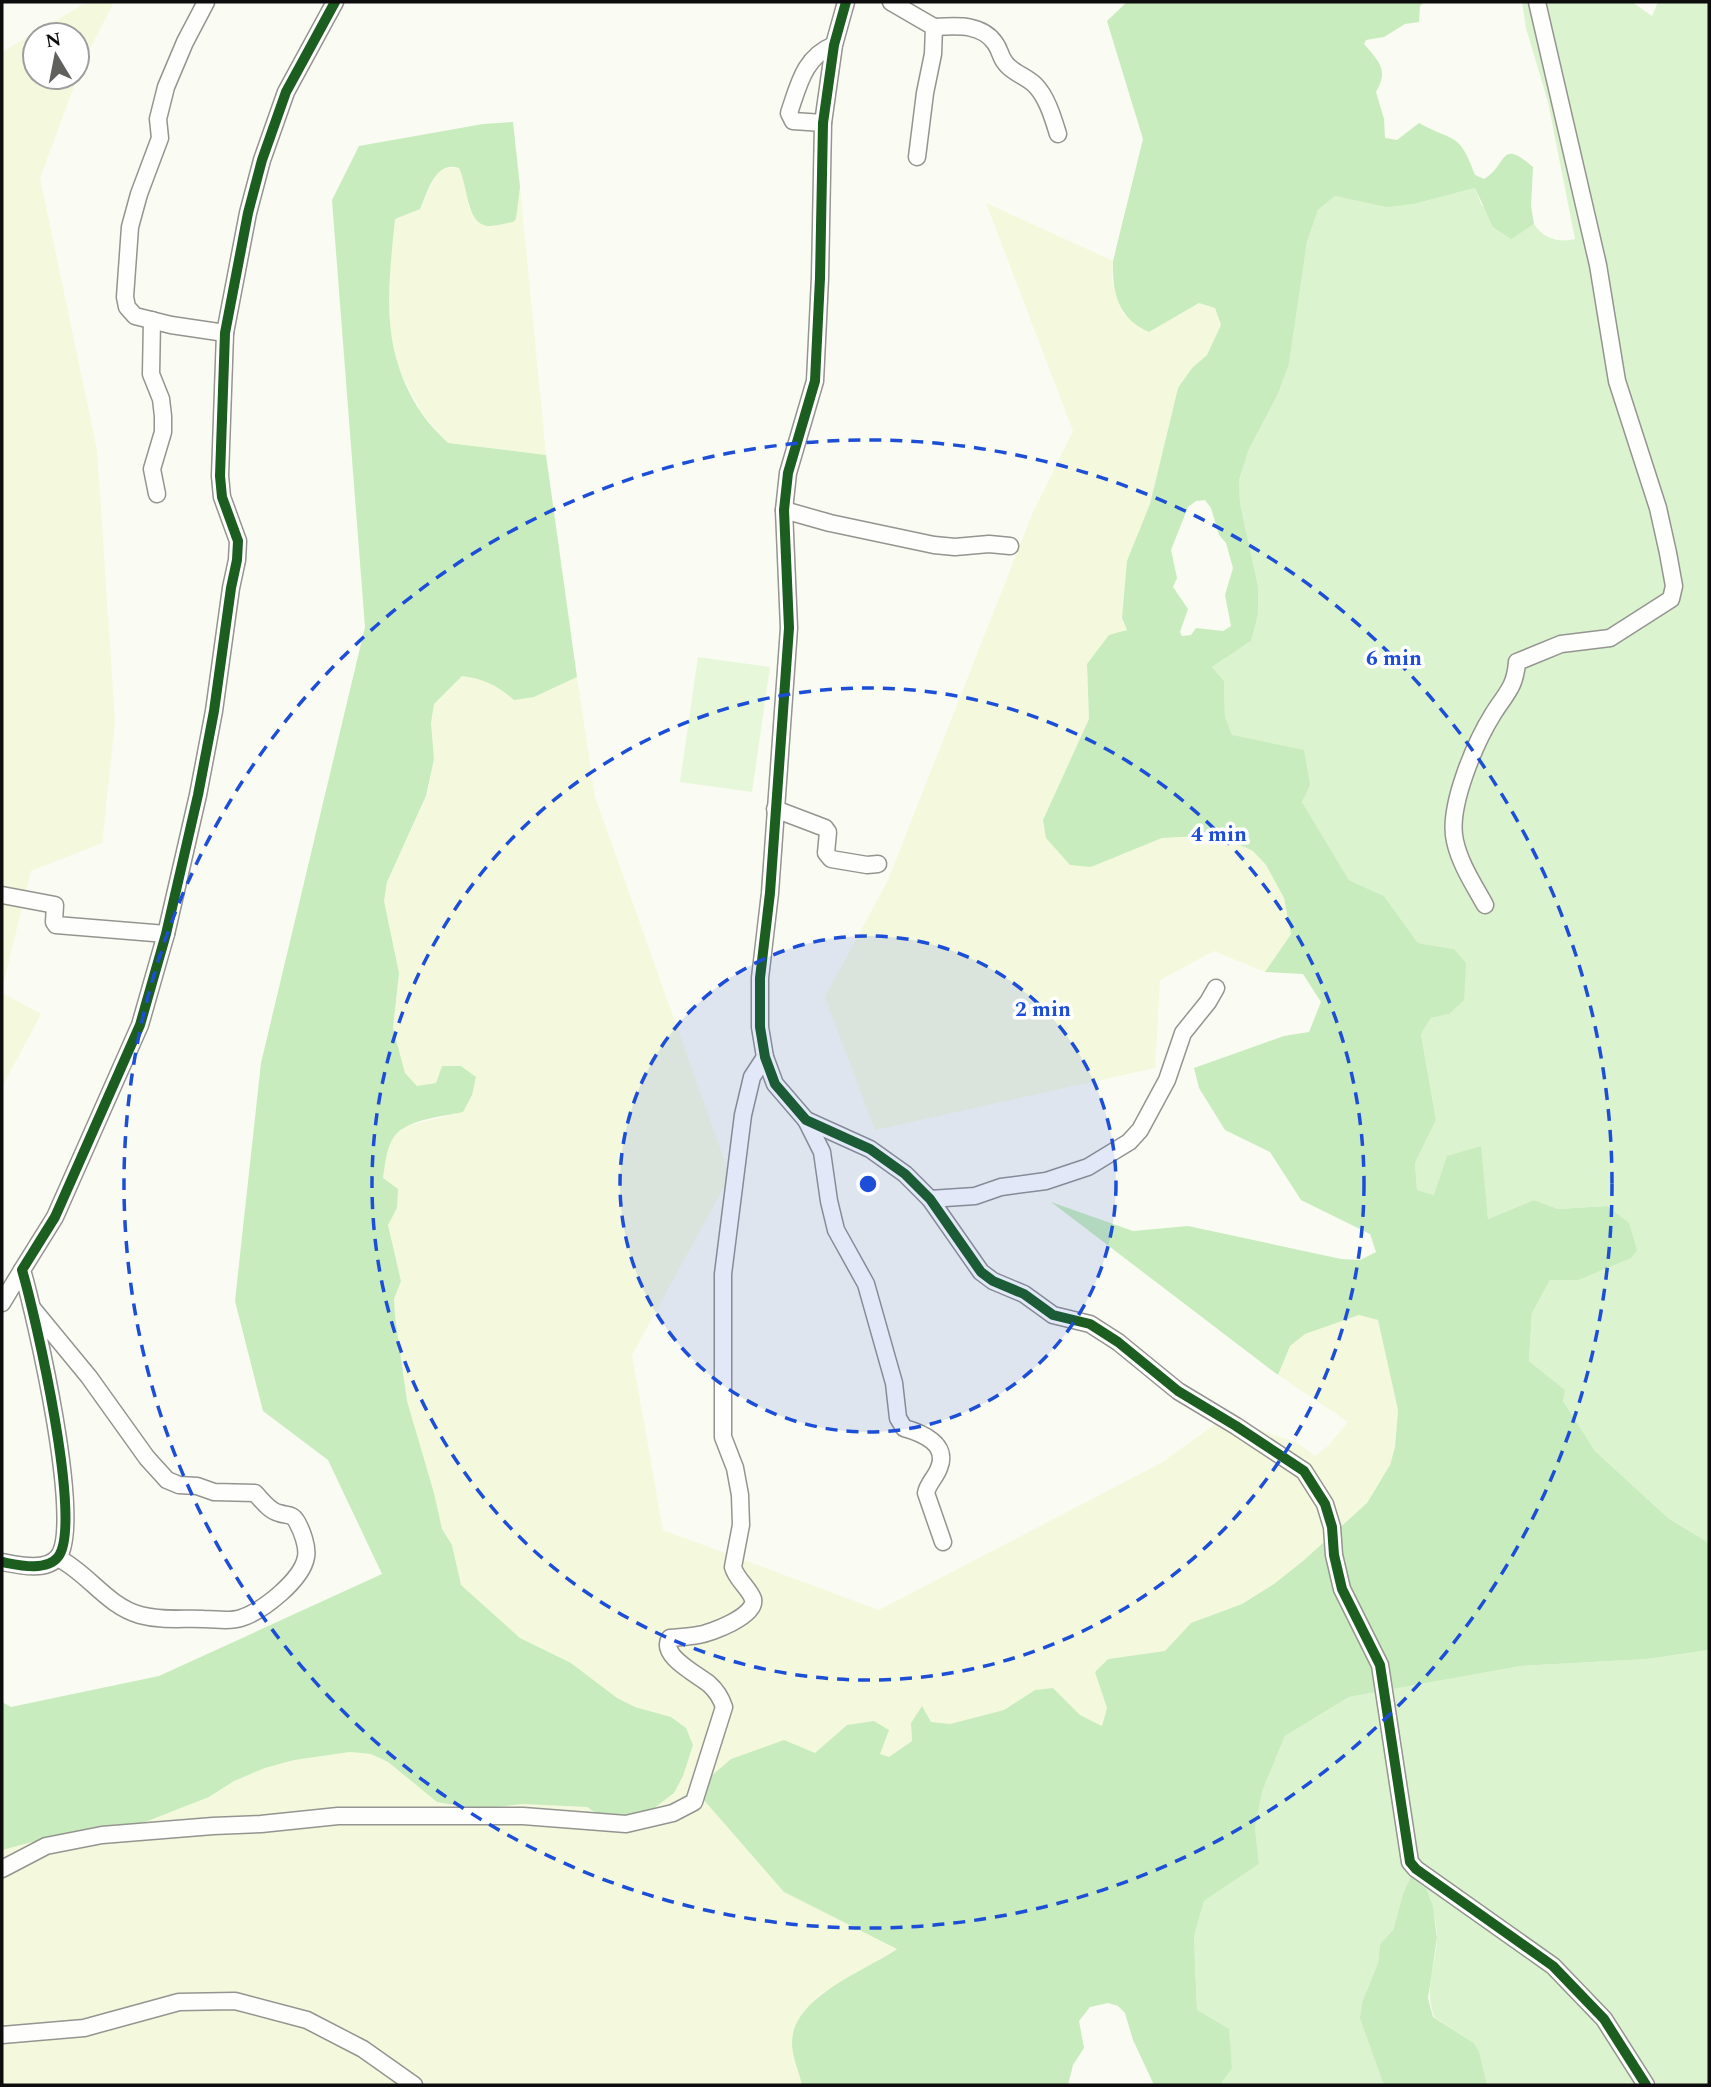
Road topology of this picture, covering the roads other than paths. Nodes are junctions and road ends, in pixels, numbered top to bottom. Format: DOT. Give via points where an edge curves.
graph roads {
  1 [pos="206,2"];
  2 [pos="335,2"];
  3 [pos="846,2"];
  4 [pos="891,2"];
  5 [pos="1537,2"];
  6 [pos="934,27"];
  7 [pos="834,45"];
  8 [pos="823,123"];
  9 [pos="1058,134"];
  10 [pos="917,157"];
  11 [pos="152,320"];
  12 [pos="226,333"];
  13 [pos="157,494"];
  14 [pos="784,510"];
  15 [pos="1010,546"];
  16 [pos="775,809"];
  17 [pos="878,864"];
  18 [pos="2,895"];
  19 [pos="1485,905"];
  20 [pos="166,934"];
  21 [pos="1216,988"];
  22 [pos="765,1057"];
  23 [pos="806,1120"];
  24 [pos="930,1199"];
  25 [pos="22,1270"];
  26 [pos="2,1303"];
  27 [pos="33,1309"];
  28 [pos="943,1542"];
  29 [pos="58,1558"];
  30 [pos="2,1562"];
  31 [pos="2,1869"];
  32 [pos="2,2035"];
  33 [pos="414,2085"];
  34 [pos="1646,2085"];
  1 -- 11 [label="street" via="166,87 160,138 131,227 127,307 135,316"];
  2 -- 12 [label="street" via="285,92 262,160 238,258"];
  3 -- 7 [label="street"];
  4 -- 6 [label="street"];
  5 -- 19 [label="street" via="1598,265 1617,381 1658,508 1674,586 1671,599 1611,638 1561,644 1517,662 1515,682 1471,758 1453,821 1458,852"];
  6 -- 9 [label="street" via="961,26 985,33 996,44 1001,59 1036,85"];
  6 -- 10 [label="street"];
  7 -- 8 [label="street"];
  7 -- 8 [label="street" via="820,51 808,65 789,113 793,121"];
  8 -- 14 [label="street" via="815,381 788,473"];
  11 -- 12 [label="street"];
  11 -- 13 [label="street" via="151,374 163,416 152,469"];
  12 -- 20 [label="street" via="220,475 222,497 238,541 237,560 208,747"];
  14 -- 15 [label="street" via="934,545"];
  14 -- 16 [label="street" via="789,628"];
  16 -- 17 [label="street" via="825,828 828,857"];
  16 -- 22 [label="street" via="760,978"];
  18 -- 20 [label="street" via="55,905 57,925"];
  20 -- 25 [label="street" via="141,1025 55,1217"];
  21 -- 24 [label="street" via="1183,1033 1167,1080 1129,1142 1088,1167 1046,1181 975,1196"];
  22 -- 23 [label="street" via="775,1084"];
  22 -- 31 [label="street" via="751,1077 743,1115 723,1274 723,1437 740,1495 741,1525 733,1567 753,1607 727,1625 668,1641 673,1656 710,1685 724,1707 694,1802 673,1813 626,1824 523,1816 338,1816 102,1835 46,1846"];
  23 -- 24 [label="street" via="870,1149"];
  23 -- 28 [label="street" via="821,1152 836,1230 869,1296 894,1383 898,1418 904,1428 933,1441 939,1453 940,1466 926,1493"];
  24 -- 34 [label="street" via="981,1272 993,1281 1024,1294 1053,1315 1090,1324 1178,1391 1304,1471 1325,1504 1342,1590 1380,1665 1410,1862 1553,1966 1604,2019"];
  25 -- 26 [label="street"];
  25 -- 27 [label="street"];
  27 -- 29 [label="street" via="65,1495 64,1544"];
  27 -- 29 [label="street" via="167,1480 214,1492 255,1493 273,1511 296,1520 306,1545 306,1558 289,1585 243,1618 227,1620 159,1619 137,1614"];
  29 -- 30 [label="street" via="43,1565"];
  32 -- 33 [label="street" via="84,2028 179,2002 235,2001 307,2020 363,2049"];
}
